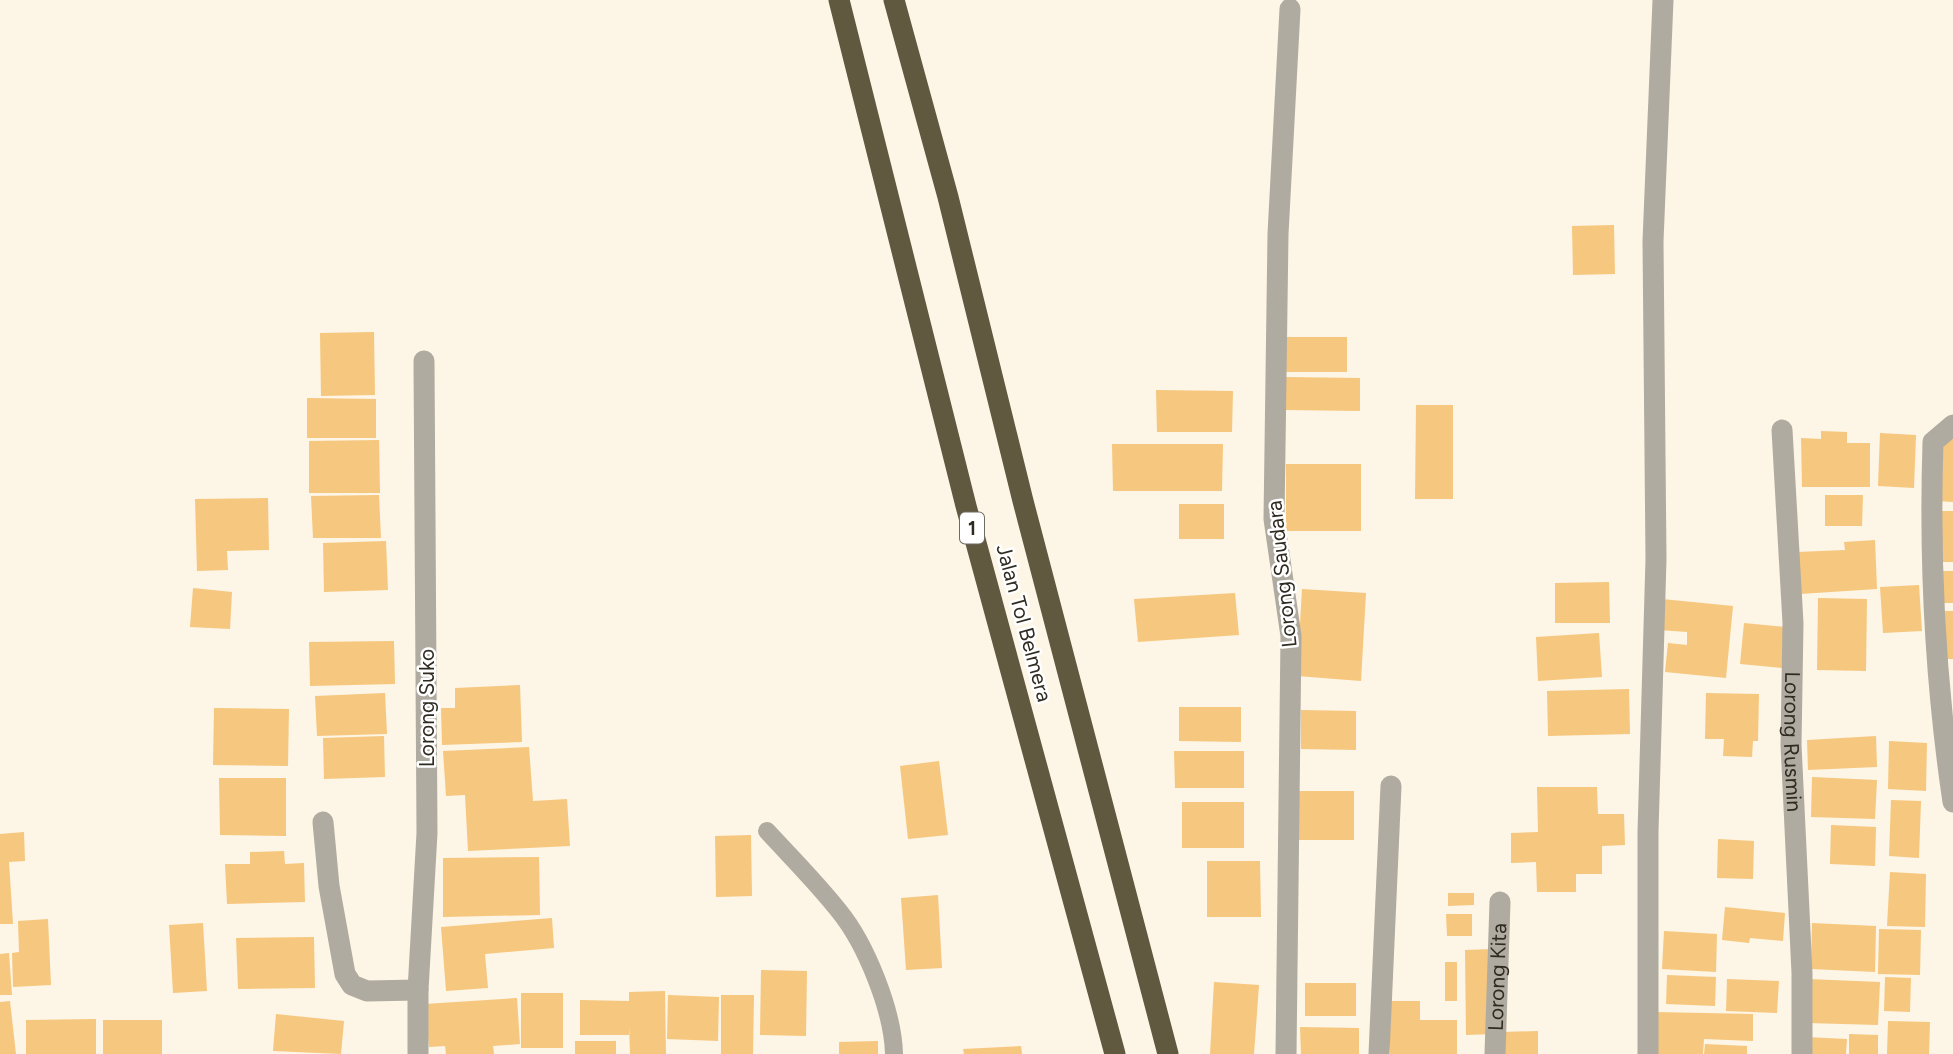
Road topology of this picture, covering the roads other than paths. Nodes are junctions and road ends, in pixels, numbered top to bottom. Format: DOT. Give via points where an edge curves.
graph roads {
  1 [pos="839,0"];
  2 [pos="894,0"];
  3 [pos="1663,0"];
  4 [pos="1290,9"];
  5 [pos="424,361"];
  6 [pos="1953,425"];
  7 [pos="1782,430"];
  8 [pos="1391,786"];
  9 [pos="1953,802"];
  10 [pos="323,822"];
  11 [pos="767,831"];
  12 [pos="1500,902"];
  13 [pos="418,990"];
  14 [pos="418,1054"];
  15 [pos="894,1054"];
  16 [pos="1115,1054"];
  17 [pos="1168,1054"];
  18 [pos="1286,1054"];
  19 [pos="1379,1054"];
  20 [pos="1495,1054"];
  21 [pos="1648,1054"];
  22 [pos="1802,1054"];
  1 -- 16 [label="highway, Jalan Tol Belmera / 1" via="966,506"];
  2 -- 17 [label="highway, Jalan Tol Belmera"];
  3 -- 21 [label="street" via="1653,241 1657,559 1648,832"];
  4 -- 18 [label="street, Lorong Saudara" via="1278,234 1274,519 1291,636"];
  5 -- 13 [label="street, Lorong Suko" via="428,833"];
  6 -- 9 [label="street" via="1933,442 1930,530 1939,706"];
  7 -- 22 [label="street, Lorong Rusmin" via="1793,623 1791,745"];
  8 -- 19 [label="street"];
  10 -- 13 [label="street" via="345,974 352,985 367,990"];
  11 -- 15 [label="lane" via="841,913 886,1003"];
  12 -- 20 [label="street, Lorong Kita"];
  13 -- 14 [label="street, Lorong Suko"];
}
